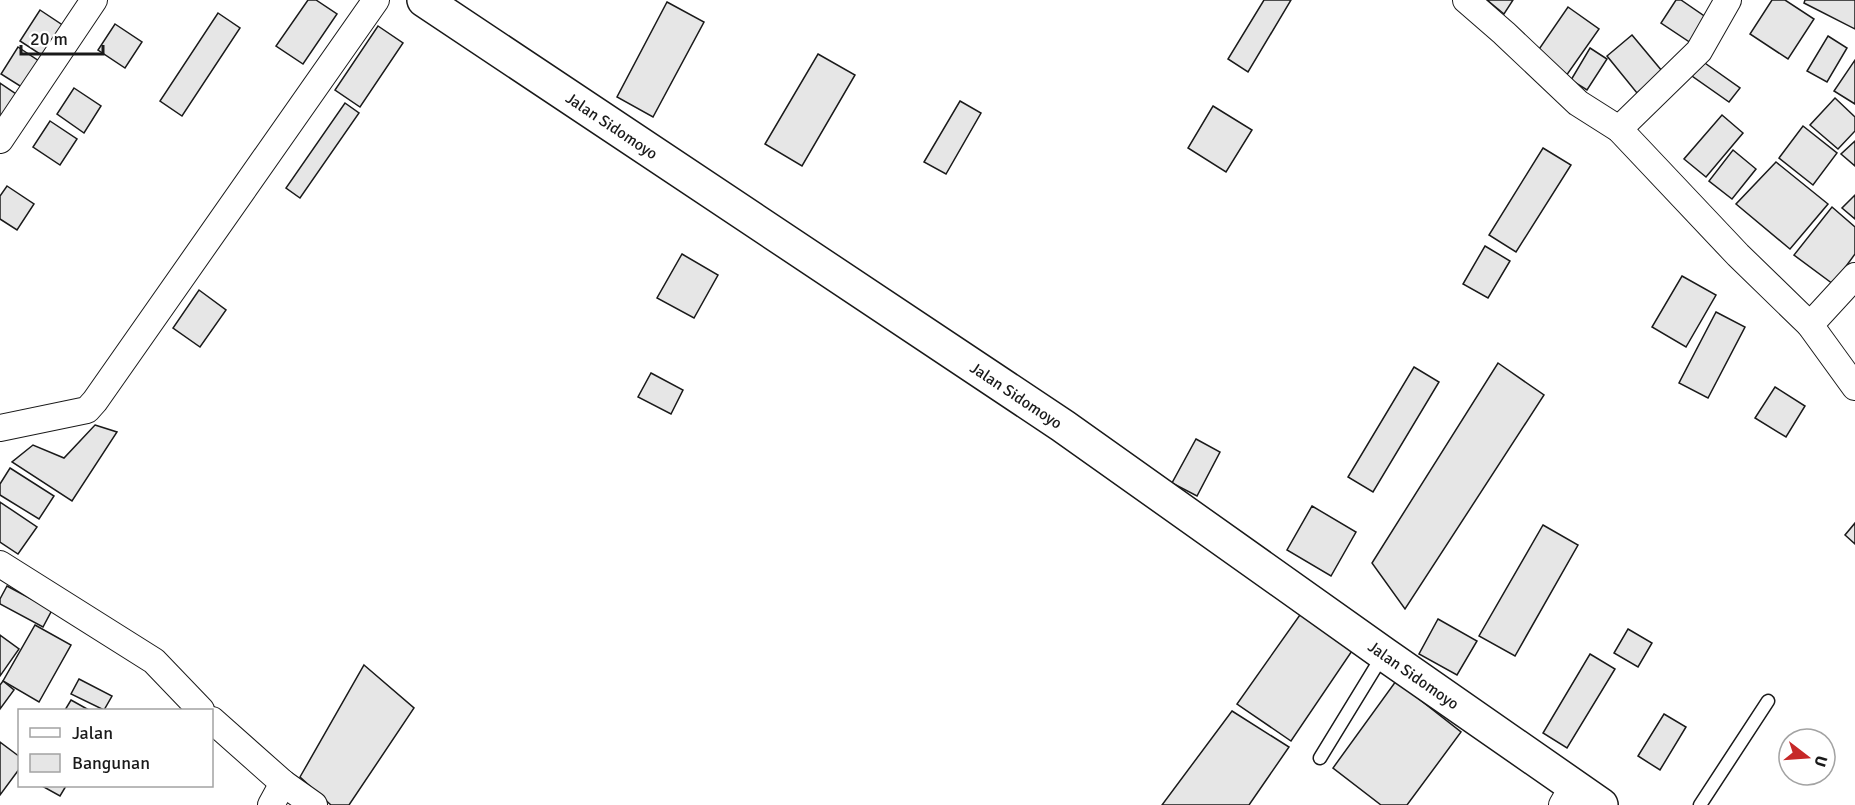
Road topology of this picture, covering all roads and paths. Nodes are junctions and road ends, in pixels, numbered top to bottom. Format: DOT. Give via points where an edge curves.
graph roads {
  1 [pos="94,0"];
  2 [pos="376,0"];
  3 [pos="424,0"];
  4 [pos="1466,0"];
  5 [pos="1728,0"];
  6 [pos="1618,129"];
  7 [pos="0,140"];
  8 [pos="1855,276"];
  9 [pos="1810,325"];
  10 [pos="1855,387"];
  11 [pos="0,428"];
  12 [pos="0,564"];
  13 [pos="1384,654"];
  14 [pos="1768,701"];
  15 [pos="199,709"];
  16 [pos="213,721"];
  17 [pos="1320,758"];
  18 [pos="277,794"];
  19 [pos="1568,796"];
  20 [pos="314,805"];
  21 [pos="1601,805"];
  22 [pos="1700,805"];
  1 -- 7 [label="street"];
  2 -- 11 [label="street" via="92,406 71,415"];
  3 -- 13 [label="main road, Jalan Sidomoyo" via="1063,426"];
  4 -- 6 [label="street" via="1578,103"];
  5 -- 6 [label="street" via="1699,51"];
  6 -- 9 [label="street"];
  8 -- 9 [label="street"];
  9 -- 10 [label="street"];
  12 -- 15 [label="street" via="154,661"];
  13 -- 17 [label="lane"];
  13 -- 19 [label="main road, Jalan Sidomoyo"];
  14 -- 22 [label="lane"];
  16 -- 18 [label="street"];
  18 -- 20 [label="street"];
  19 -- 21 [label="main road, Jalan Sidomoyo"];
}
